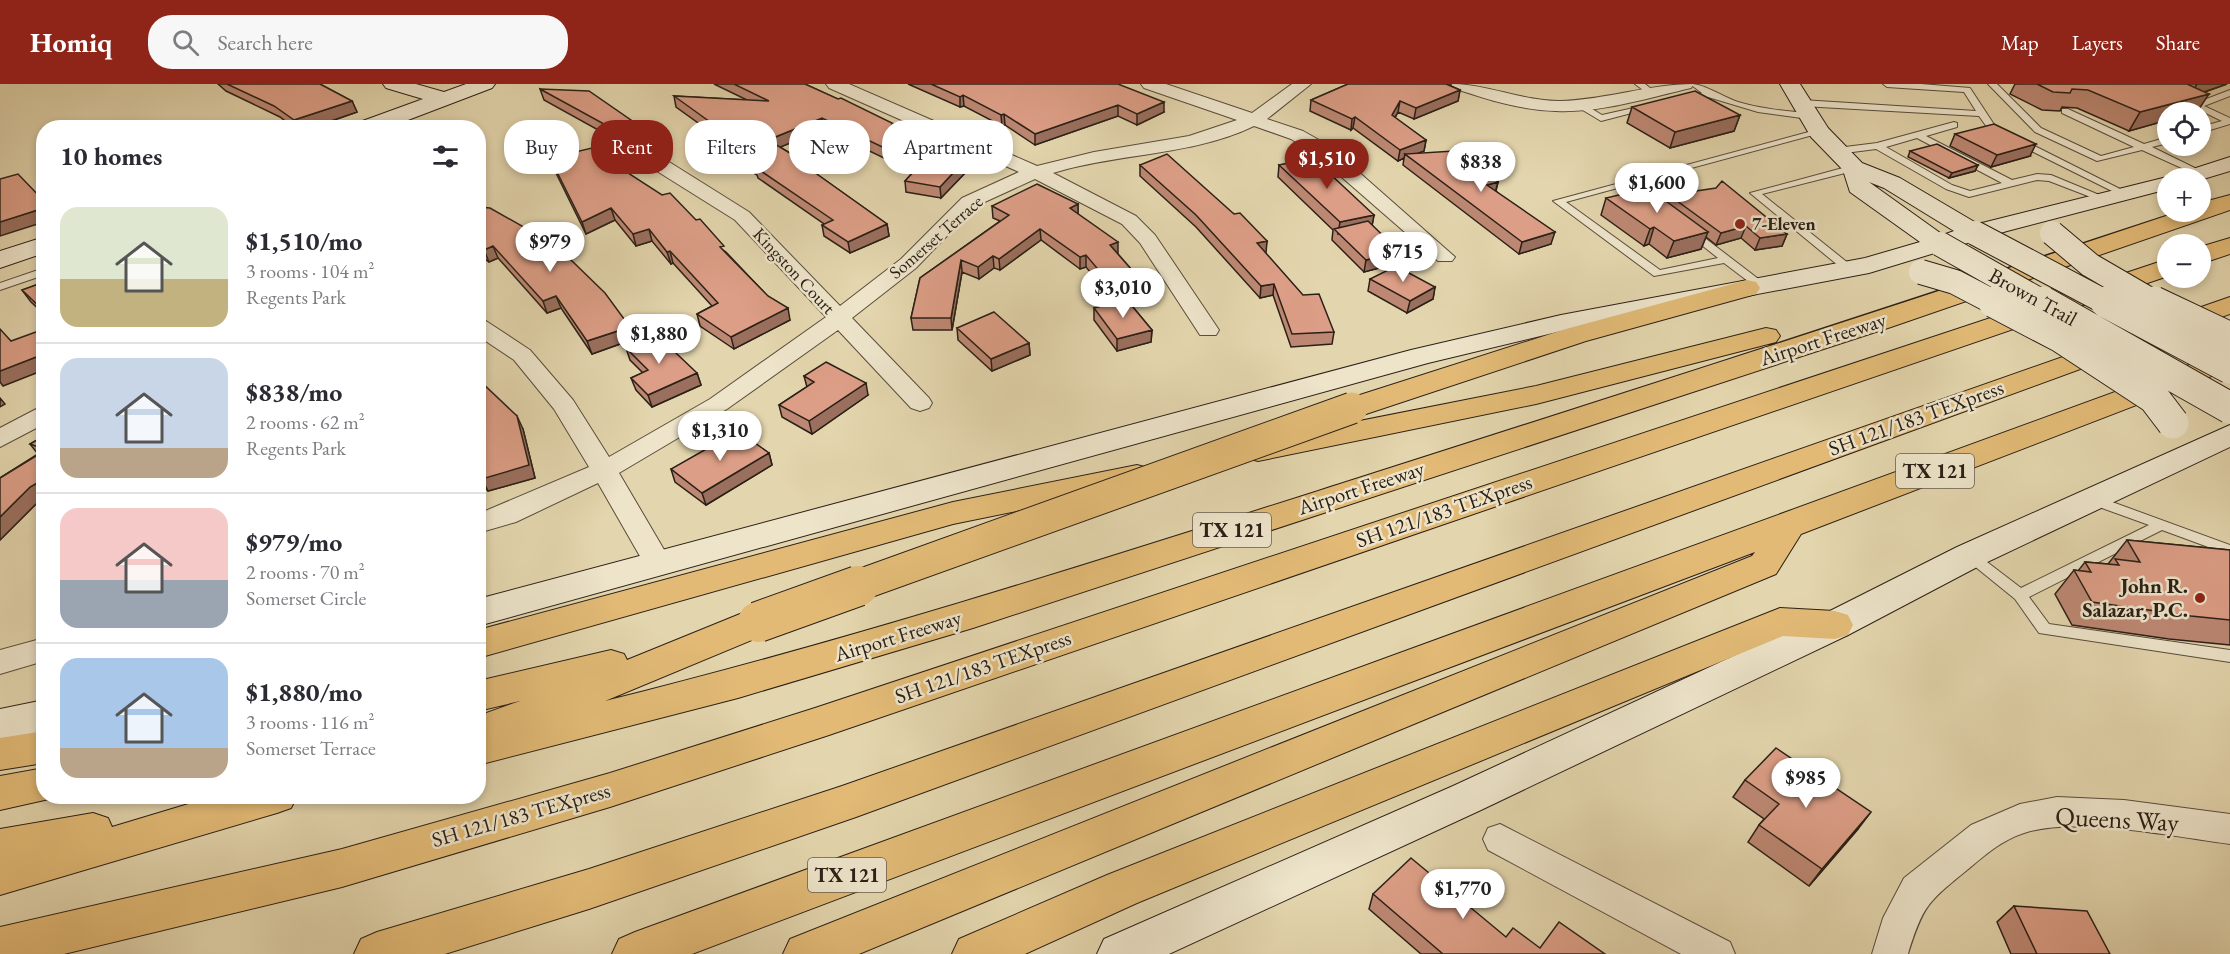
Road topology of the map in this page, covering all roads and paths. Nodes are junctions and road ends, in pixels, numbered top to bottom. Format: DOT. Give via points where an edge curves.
graph roads {
  1 [pos="393,84"];
  2 [pos="485,84"];
  3 [pos="835,84"];
  4 [pos="1150,84"];
  5 [pos="1302,84"];
  6 [pos="1460,84"];
  7 [pos="1531,84"];
  8 [pos="1685,84"];
  9 [pos="1694,84"];
  10 [pos="1790,84"];
  11 [pos="1887,84"];
  12 [pos="1992,84"];
  13 [pos="2230,93"];
  14 [pos="1648,94"];
  15 [pos="1709,94"];
  16 [pos="2176,97"];
  17 [pos="445,99"];
  18 [pos="1677,101"];
  19 [pos="1524,102"];
  20 [pos="2187,102"];
  21 [pos="2206,102"];
  22 [pos="2065,111"];
  23 [pos="2211,113"];
  24 [pos="1982,114"];
  25 [pos="1810,117"];
  26 [pos="1256,119"];
  27 [pos="387,120"];
  28 [pos="2230,121"];
  29 [pos="1954,125"];
  30 [pos="2211,127"];
  31 [pos="1918,135"];
  32 [pos="2157,143"];
  33 [pos="1878,146"];
  34 [pos="2143,147"];
  35 [pos="1837,151"];
  36 [pos="2230,164"];
  37 [pos="1854,168"];
  38 [pos="2178,168"];
  39 [pos="2211,170"];
  40 [pos="673,173"];
  41 [pos="1037,173"];
  42 [pos="1625,184"];
  43 [pos="2011,184"];
  44 [pos="2157,185"];
  45 [pos="1634,190"];
  46 [pos="2115,196"];
  47 [pos="2230,202"];
  48 [pos="2211,208"];
  49 [pos="2053,222"];
  50 [pos="2168,222"];
  51 [pos="1680,225"];
  52 [pos="1975,232"];
  53 [pos="1940,244"];
  54 [pos="2230,246"];
  55 [pos="36,247"];
  56 [pos="2211,252"];
  57 [pos="1445,257"];
  58 [pos="1727,259"];
  59 [pos="0,260"];
  60 [pos="1859,267"];
  61 [pos="2157,270"];
  62 [pos="36,274"];
  63 [pos="0,287"];
  64 [pos="1754,287"];
  65 [pos="2230,305"];
  66 [pos="837,317"];
  67 [pos="1881,321"];
  68 [pos="1208,330"];
  69 [pos="486,331"];
  70 [pos="2230,338"];
  71 [pos="2230,359"];
  72 [pos="2230,368"];
  73 [pos="920,403"];
  74 [pos="2230,408"];
  75 [pos="36,418"];
  76 [pos="2230,435"];
  77 [pos="0,439"];
  78 [pos="604,471"];
  79 [pos="2141,474"];
  80 [pos="2093,500"];
  81 [pos="486,521"];
  82 [pos="2161,525"];
  83 [pos="1789,526"];
  84 [pos="2230,550"];
  85 [pos="1969,556"];
  86 [pos="658,565"];
  87 [pos="2020,595"];
  88 [pos="486,612"];
  89 [pos="758,622"];
  90 [pos="1835,625"];
  91 [pos="486,642"];
  92 [pos="36,651"];
  93 [pos="2230,656"];
  94 [pos="0,662"];
  95 [pos="486,695"];
  96 [pos="36,718"];
  97 [pos="0,725"];
  98 [pos="486,728"];
  99 [pos="486,747"];
  100 [pos="36,748"];
  101 [pos="0,754"];
  102 [pos="36,786"];
  103 [pos="0,793"];
  104 [pos="230,804"];
  105 [pos="251,804"];
  106 [pos="2230,829"];
  107 [pos="1500,838"];
  108 [pos="0,848"];
  109 [pos="0,876"];
  110 [pos="0,948"];
  111 [pos="377,954"];
  112 [pos="635,954"];
  113 [pos="806,954"];
  114 [pos="975,954"];
  115 [pos="1120,954"];
  116 [pos="1717,954"];
  117 [pos="1890,954"];
  1 -- 17 [label="main road"];
  2 -- 17 [label="main road"];
  3 -- 41 [label="street"];
  4 -- 26 [label="street"];
  5 -- 26 [label="street, Somerset Terrace"];
  6 -- 19 [label="street"];
  7 -- 19 [label="street"];
  8 -- 14 [label="street"];
  9 -- 15 [label="lane"];
  10 -- 25 [label="main road, Brown Trail"];
  11 -- 24 [label="lane" via="1967,90"];
  12 -- 34 [label="lane" via="2038,130 2100,159"];
  13 -- 21 [label="lane"];
  14 -- 19 [label="street" via="1557,106"];
  15 -- 18 [label="lane"];
  15 -- 25 [label="lane" via="1760,112"];
  16 -- 20 [label="lane"];
  17 -- 27 [label="main road"];
  22 -- 34 [label="lane"];
  23 -- 28 [label="lane"];
  24 -- 25 [label="lane"];
  24 -- 46 [label="lane" via="1992,128"];
  25 -- 35 [label="main road, Brown Trail"];
  25 -- 42 [label="lane"];
  26 -- 41 [label="street, Somerset Terrace" via="1214,137 1109,154"];
  26 -- 57 [label="street" via="1321,149"];
  28 -- 30 [label="lane"];
  29 -- 31 [label="lane"];
  31 -- 33 [label="lane"];
  31 -- 43 [label="lane"];
  32 -- 34 [label="lane"];
  33 -- 35 [label="lane"];
  33 -- 43 [label="lane" via="1949,187 1969,194"];
  34 -- 38 [label="lane"];
  35 -- 37 [label="main road, Brown Trail"];
  36 -- 39 [label="main road"];
  37 -- 52 [label="main road, Brown Trail" via="1892,183"];
  37 -- 53 [label="main road, Brown Trail" via="1858,188"];
  37 -- 60 [label="lane" via="1755,193"];
  40 -- 66 [label="street, Kingston Court" via="742,216"];
  41 -- 66 [label="street, Somerset Terrace" via="978,197 917,256"];
  41 -- 68 [label="street" via="1129,220 1148,239"];
  42 -- 45 [label="lane"];
  42 -- 58 [label="lane" via="1558,201 1658,274"];
  43 -- 46 [label="lane" via="2037,177 2051,178"];
  44 -- 46 [label="main road"];
  46 -- 49 [label="main road"];
  47 -- 48 [label="highway, Airport Freeway / TX 121"];
  49 -- 52 [label="main road"];
  49 -- 70 [label="main road, bridge" via="2067,248 2154,303"];
  50 -- 67 [label="highway, Airport Freeway / TX 121"];
  51 -- 58 [label="lane"];
  52 -- 53 [label="main road"];
  52 -- 72 [label="main road, Brown Trail, bridge"];
  53 -- 60 [label="main road"];
  53 -- 74 [label="main road, Brown Trail, bridge"];
  54 -- 56 [label="highway"];
  55 -- 59 [label="main road"];
  58 -- 64 [label="lane"];
  60 -- 64 [label="main road"];
  60 -- 79 [label="main road, bridge" via="1921,272 1955,282 2061,337 2154,398 2173,423"];
  61 -- 110 [label="highway, SH 121/183 TEXpress" via="610,789 342,868"];
  62 -- 63 [label="lane"];
  64 -- 86 [label="main road" via="1561,322 1421,356"];
  64 -- 89 [label="highway, bridge" via="1576,335 1352,408"];
  65 -- 111 [label="highway, SH 121/183 TEXpress" via="842,804 589,889"];
  66 -- 73 [label="street, Kingston Court"];
  66 -- 78 [label="street, Somerset Terrace" via="741,388 649,448"];
  67 -- 91 [label="highway" via="1810,325 1536,395 952,513"];
  67 -- 99 [label="highway, Airport Freeway / TX 121" via="960,618 738,683"];
  69 -- 78 [label="street" via="522,355 564,405"];
  71 -- 83 [label="highway, TX 121"];
  75 -- 77 [label="street"];
  76 -- 79 [label="main road"];
  78 -- 81 [label="street, Somerset Terrace"];
  78 -- 86 [label="street"];
  79 -- 80 [label="main road"];
  80 -- 82 [label="lane"];
  80 -- 85 [label="main road"];
  82 -- 84 [label="lane"];
  82 -- 87 [label="lane"];
  83 -- 112 [label="highway, TX 121"];
  83 -- 113 [label="highway" via="1764,565"];
  85 -- 87 [label="lane"];
  85 -- 90 [label="main road"];
  86 -- 88 [label="main road"];
  87 -- 93 [label="lane" via="2044,629"];
  89 -- 95 [label="highway" via="598,668"];
  89 -- 98 [label="highway" via="593,690"];
  90 -- 114 [label="highway" via="1780,622 1122,889"];
  90 -- 115 [label="main road" via="1467,798"];
  92 -- 94 [label="street"];
  96 -- 97 [label="main road"];
  100 -- 101 [label="highway"];
  102 -- 103 [label="highway"];
  104 -- 108 [label="highway"];
  105 -- 109 [label="highway"];
  106 -- 117 [label="street, Queens Way" via="2057,812 2020,819 1983,836 1917,889 1901,918"];
  107 -- 116 [label="street"];
}
